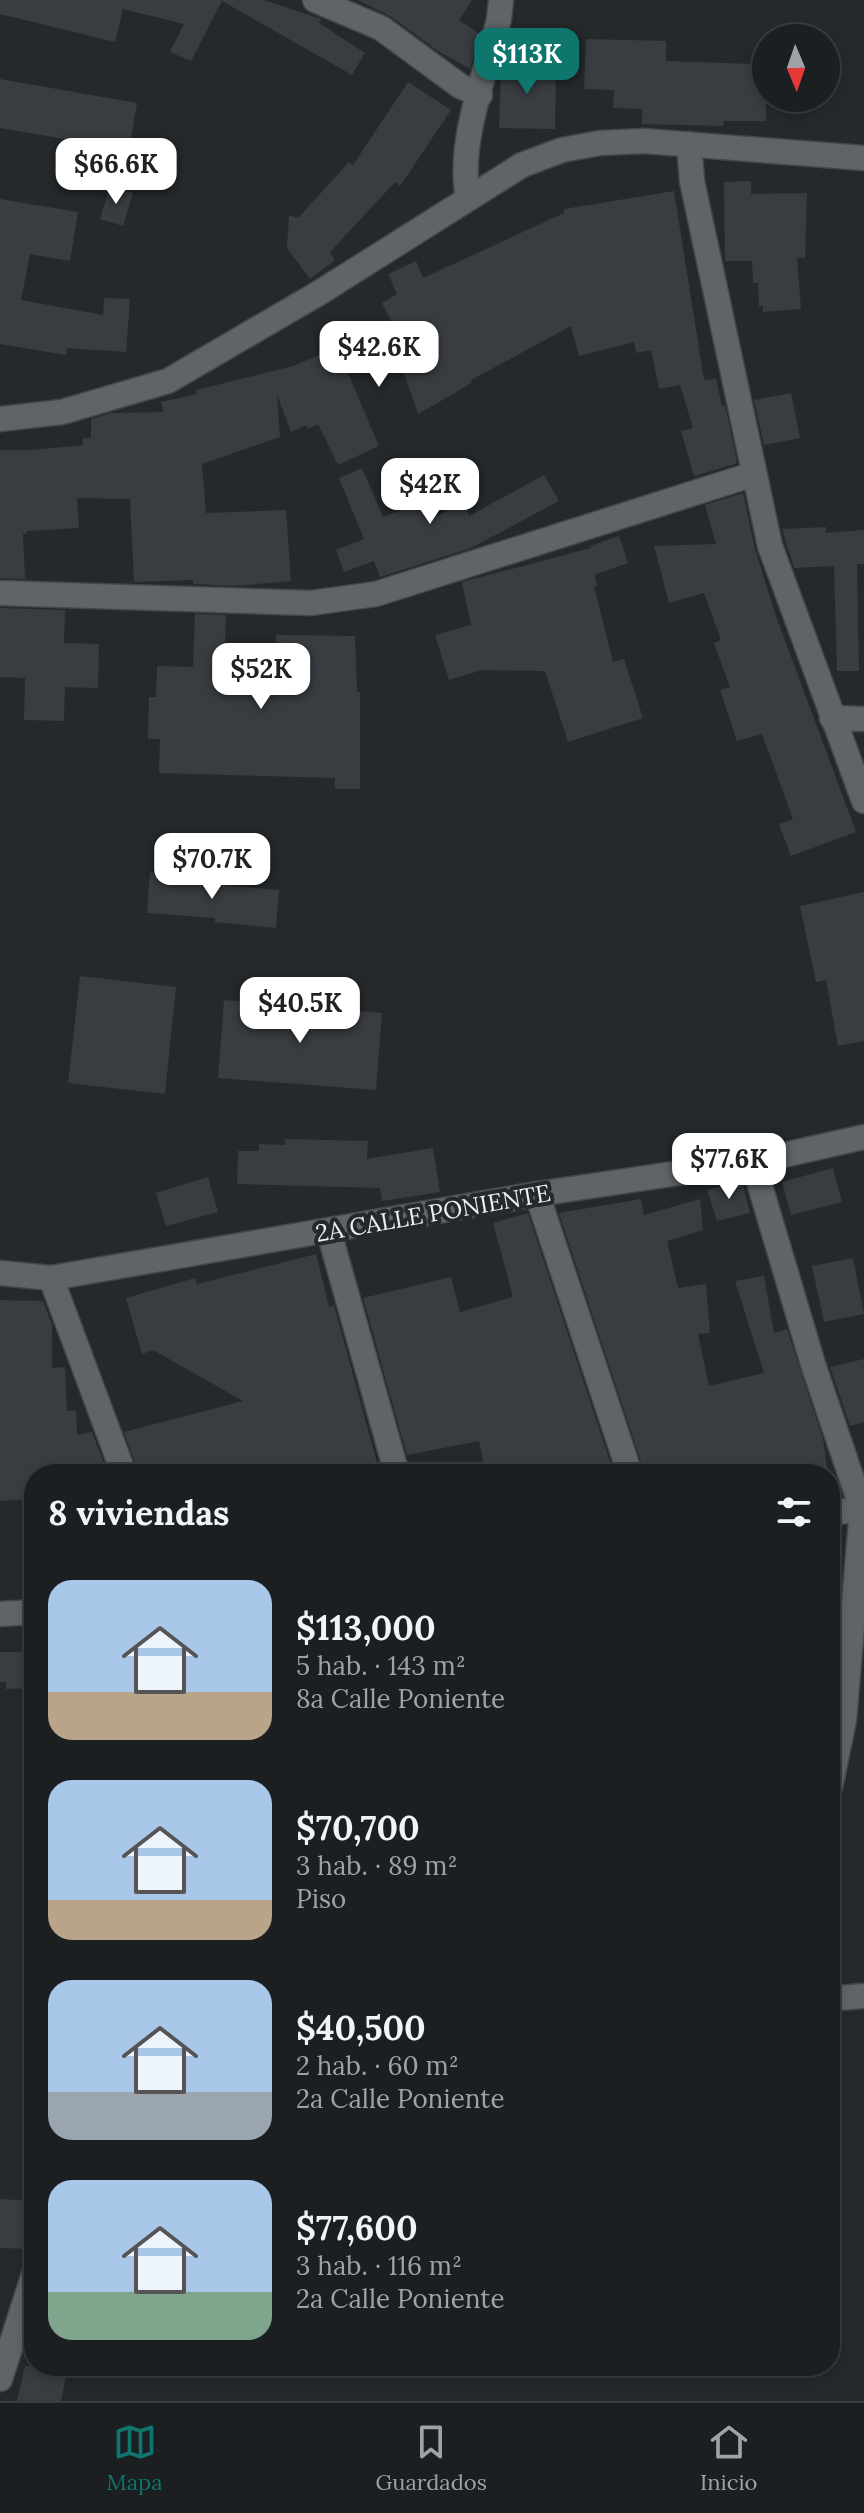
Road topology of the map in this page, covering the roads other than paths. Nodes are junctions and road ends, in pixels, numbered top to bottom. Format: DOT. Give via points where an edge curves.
graph roads {
  1 [pos="315,0"];
  2 [pos="501,0"];
  3 [pos="480,95"];
  4 [pos="689,144"];
  5 [pos="864,158"];
  6 [pos="468,197"];
  7 [pos="0,419"];
  8 [pos="754,474"];
  9 [pos="0,593"];
  10 [pos="832,718"];
  11 [pos="864,719"];
  12 [pos="864,801"];
  13 [pos="864,1137"];
  14 [pos="753,1162"];
  15 [pos="537,1194"];
  16 [pos="329,1232"];
  17 [pos="0,1273"];
  18 [pos="51,1278"];
  19 [pos="120,1464"];
  20 [pos="394,1464"];
  21 [pos="627,1464"];
  22 [pos="863,1509"];
  23 [pos="840,1512"];
  24 [pos="24,1613"];
  25 [pos="0,1614"];
  26 [pos="854,1721"];
  27 [pos="840,1760"];
  28 [pos="864,1996"];
  29 [pos="840,1998"];
  30 [pos="24,2305"];
  31 [pos="0,2379"];
  1 -- 3 [label="street" via="381,28"];
  2 -- 3 [label="street"];
  3 -- 6 [label="street" via="467,141"];
  4 -- 5 [label="street"];
  4 -- 6 [label="street" via="615,142 562,150 522,165"];
  4 -- 8 [label="street" via="692,181"];
  6 -- 7 [label="street" via="168,381 62,412"];
  8 -- 9 [label="street" via="376,594 311,603"];
  8 -- 10 [label="street" via="770,546"];
  10 -- 11 [label="street"];
  10 -- 12 [label="street"];
  13 -- 14 [label="street, 2A CALLE PONIENTE"];
  14 -- 15 [label="street, 2A CALLE PONIENTE"];
  14 -- 22 [label="street"];
  15 -- 16 [label="street, 2A CALLE PONIENTE"];
  15 -- 21 [label="street"];
  16 -- 18 [label="street, 2A CALLE PONIENTE"];
  16 -- 20 [label="street"];
  17 -- 18 [label="street, 2A CALLE PONIENTE"];
  18 -- 19 [label="street"];
  22 -- 23 [label="street"];
  22 -- 26 [label="street"];
  24 -- 25 [label="street"];
  26 -- 27 [label="street"];
  28 -- 29 [label="street"];
  30 -- 31 [label="street"];
}
